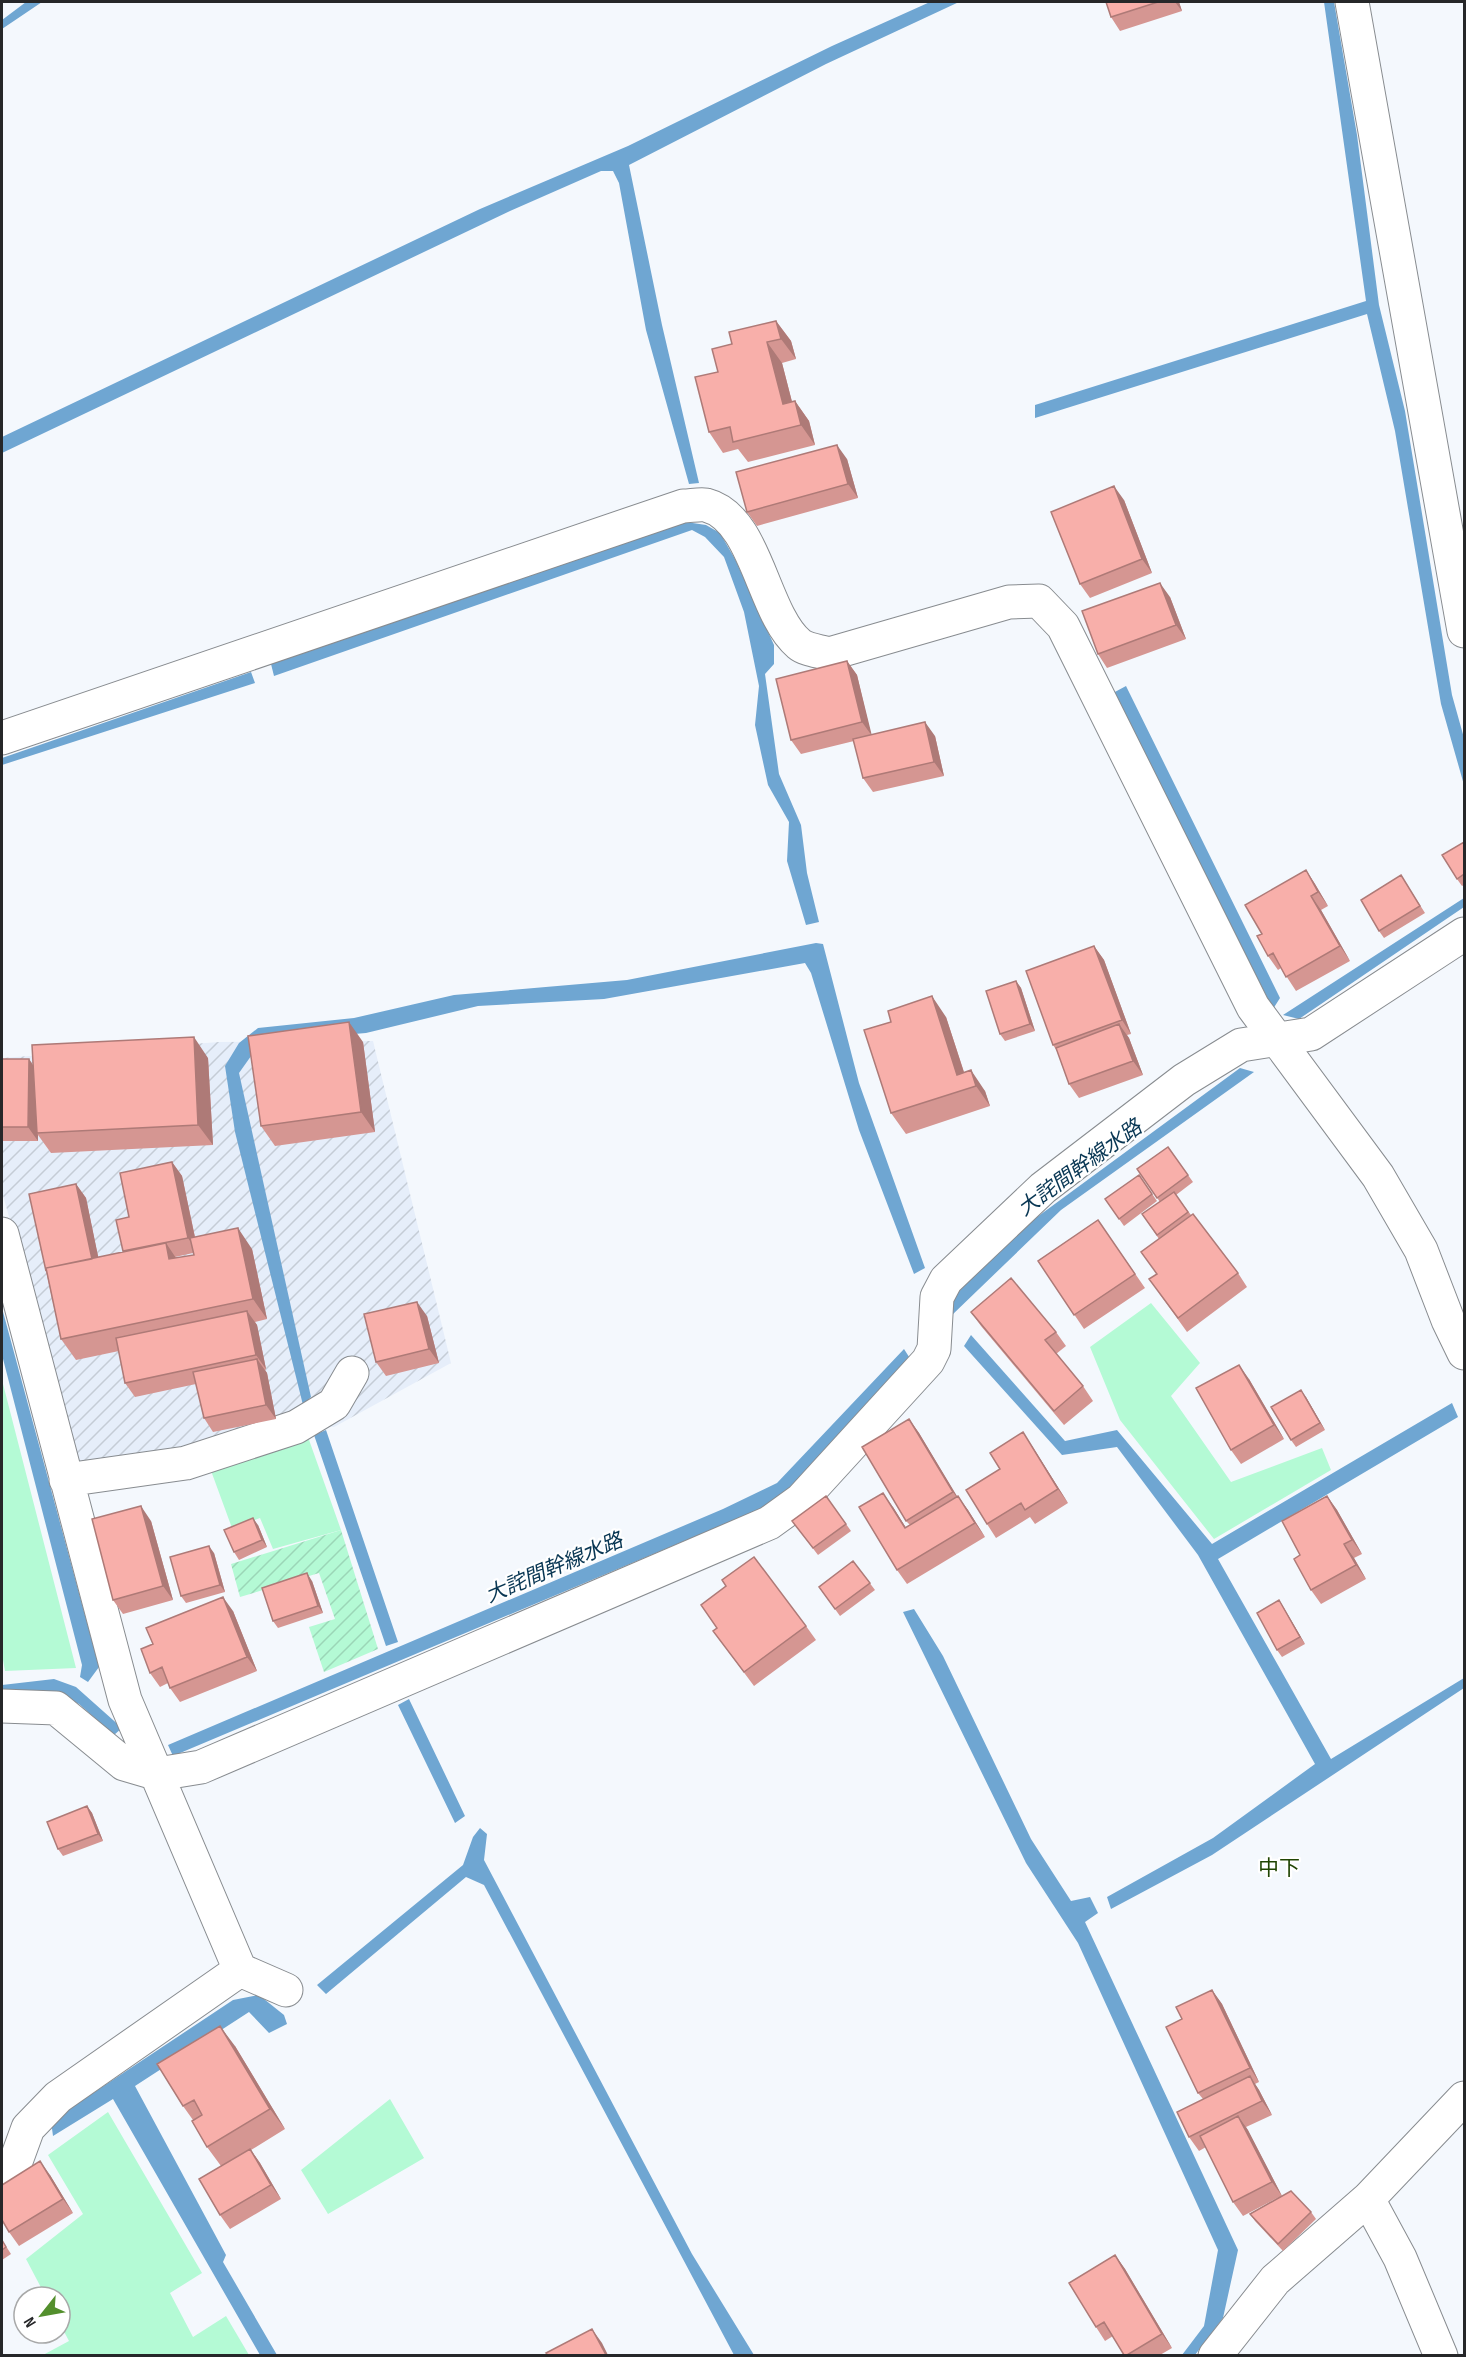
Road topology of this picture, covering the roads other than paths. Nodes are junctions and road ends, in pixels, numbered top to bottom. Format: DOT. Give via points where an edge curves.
graph roads {
  1 [pos="1352,2"];
  2 [pos="1464,631"];
  3 [pos="2,738"];
  4 [pos="1464,934"];
  5 [pos="1277,1039"];
  6 [pos="2,1234"];
  7 [pos="1464,1353"];
  8 [pos="352,1372"];
  9 [pos="66,1480"];
  10 [pos="2,1706"];
  11 [pos="158,1774"];
  12 [pos="240,1970"];
  13 [pos="286,1990"];
  14 [pos="1464,2098"];
  15 [pos="2,2180"];
  16 [pos="1368,2199"];
  17 [pos="1215,2355"];
  18 [pos="1441,2355"];
  1 -- 2 [label="street"];
  3 -- 5 [label="street" via="683,506 706,505 729,519 744,541 787,631 800,646 829,654 1009,602 1039,601 1063,626 1253,1007"];
  4 -- 5 [label="street" via="1311,1034"];
  5 -- 7 [label="street" via="1378,1176 1421,1250"];
  5 -- 11 [label="street" via="1241,1045 1184,1080 1043,1188 946,1280 937,1297 934,1349 928,1361 801,1500 769,1523 201,1767"];
  6 -- 9 [label="street"];
  8 -- 9 [label="street" via="334,1404 296,1427 186,1463"];
  9 -- 11 [label="street" via="125,1700"];
  10 -- 11 [label="street" via="56,1708 124,1764"];
  11 -- 12 [label="street"];
  12 -- 13 [label="street"];
  12 -- 15 [label="street" via="58,2097 28,2128 16,2161"];
  14 -- 16 [label="street"];
  16 -- 17 [label="street" via="1275,2280"];
  16 -- 18 [label="street" via="1400,2258"];
}
